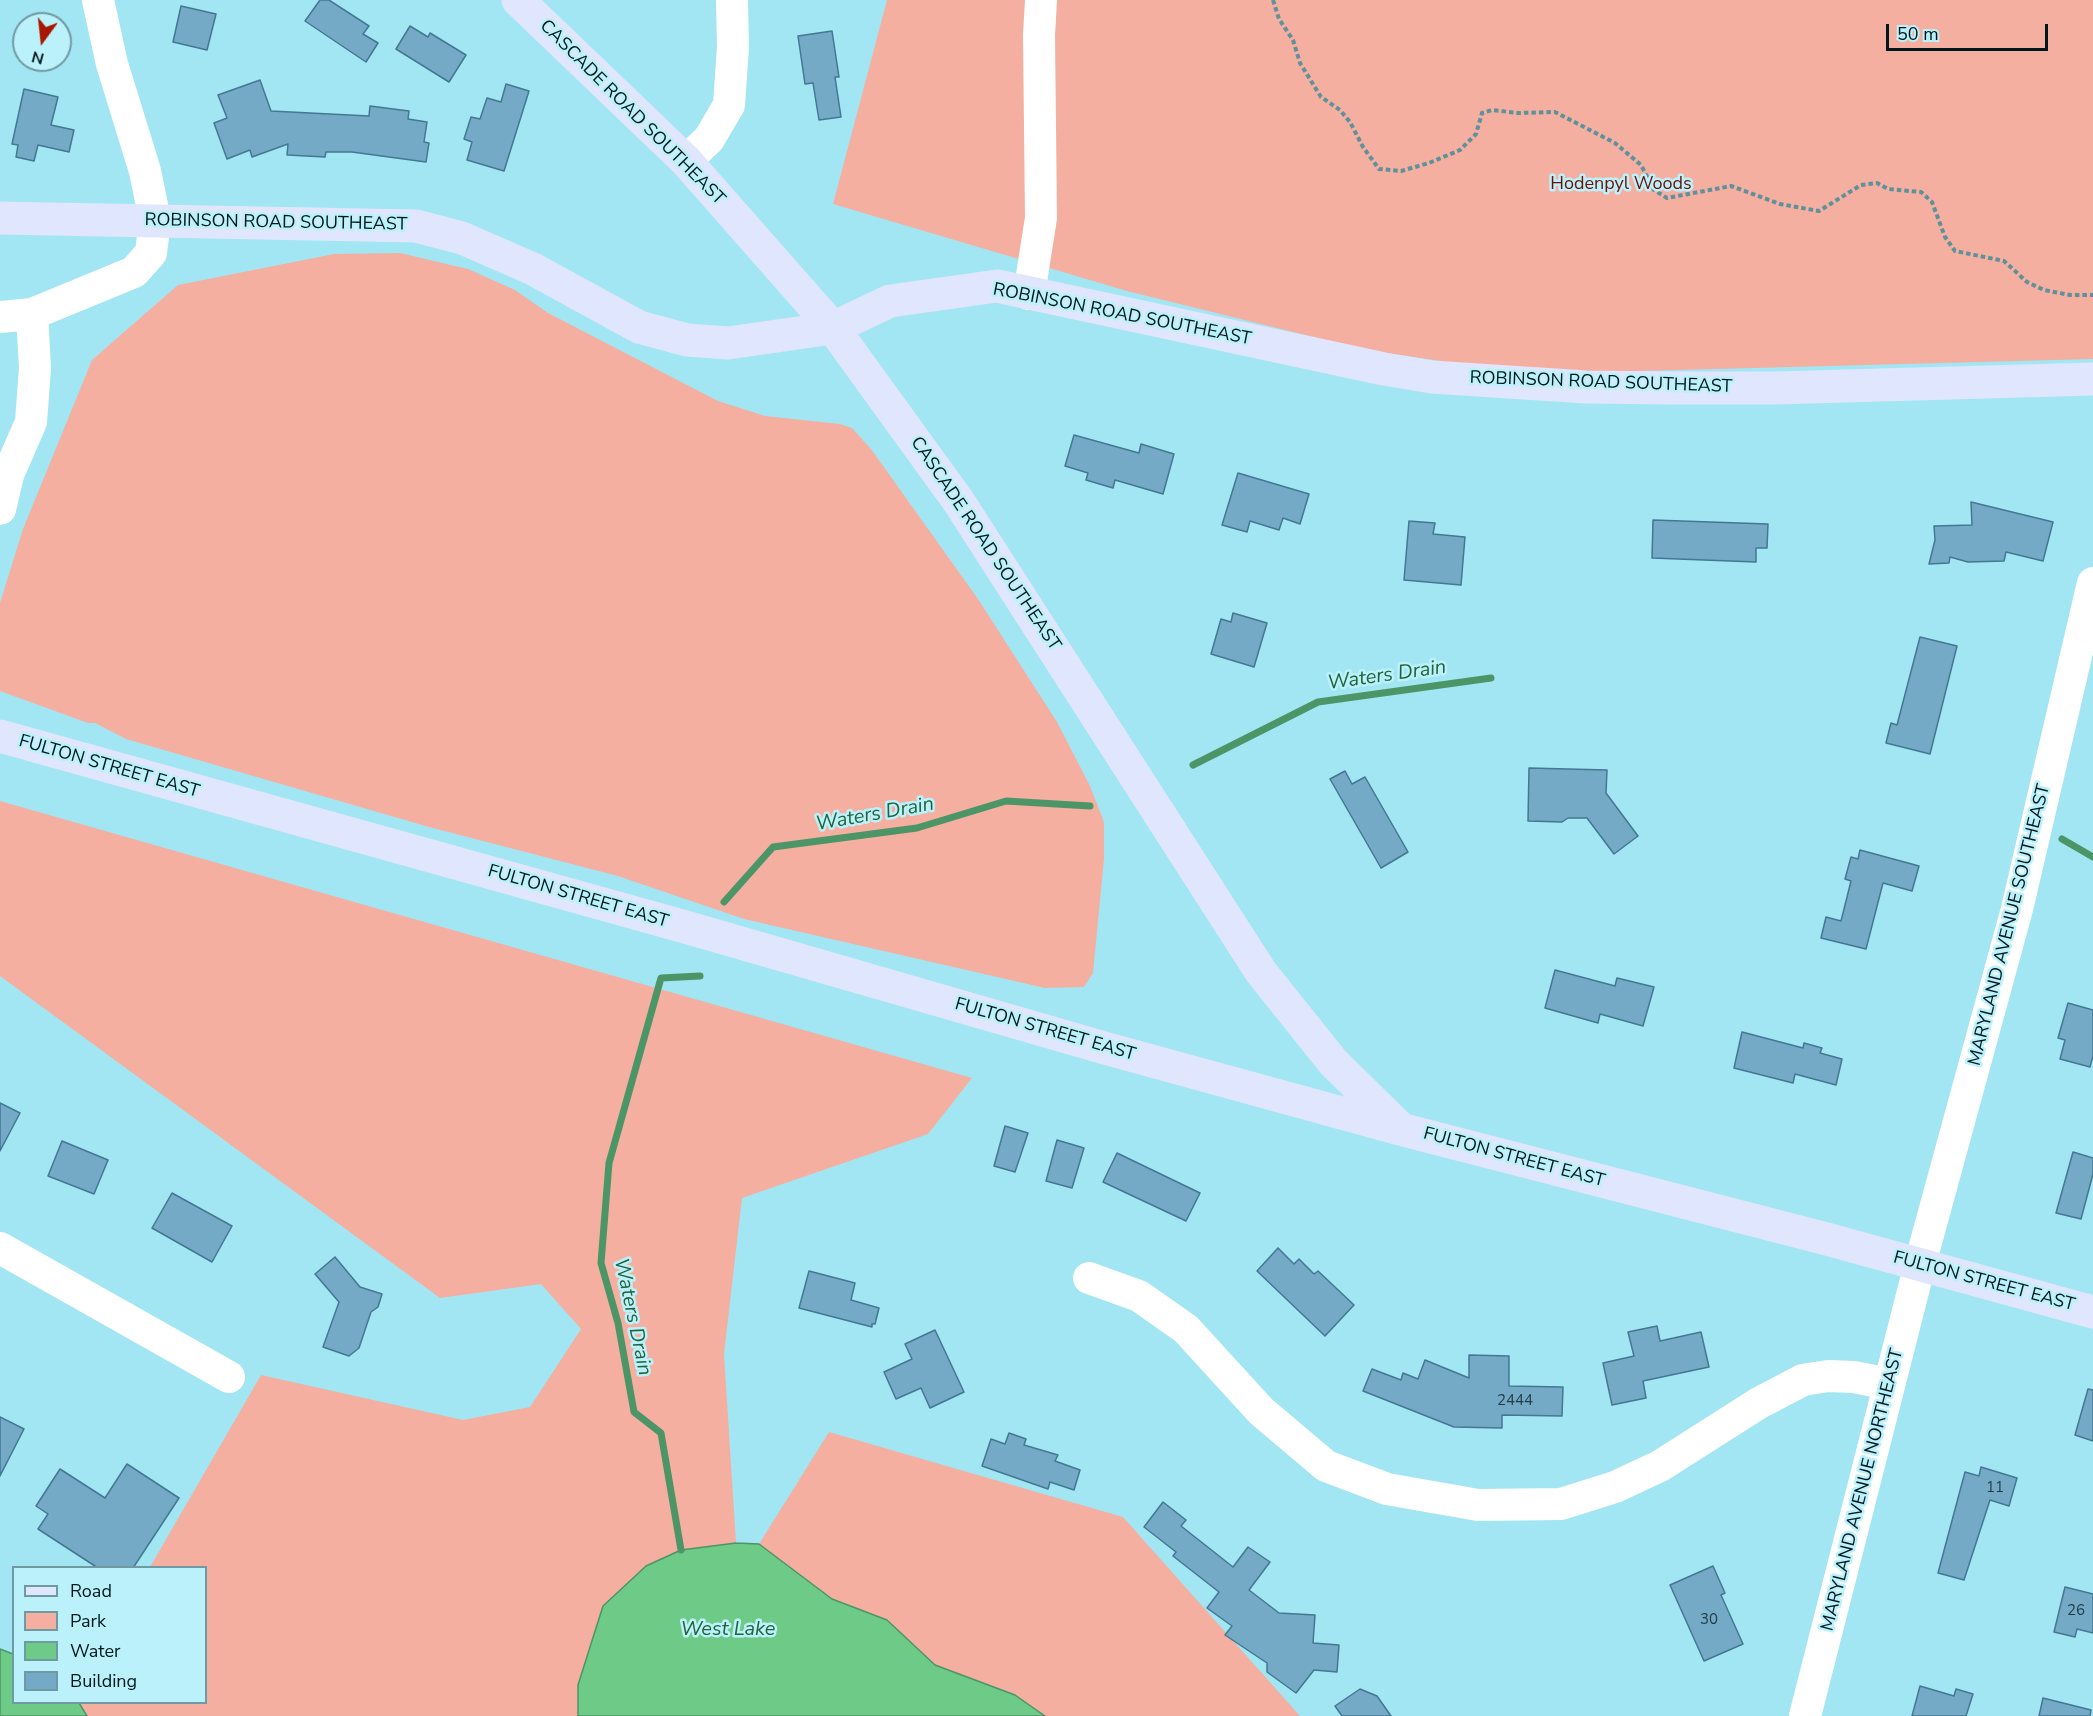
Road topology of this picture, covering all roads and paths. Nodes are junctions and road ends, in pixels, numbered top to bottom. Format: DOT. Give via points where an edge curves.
graph roads {
  1 [pos="98,0"];
  2 [pos="518,0"];
  3 [pos="732,0"];
  4 [pos="1041,0"];
  5 [pos="1273,1"];
  6 [pos="686,161"];
  7 [pos="0,218"];
  8 [pos="155,220"];
  9 [pos="1029,294"];
  10 [pos="2093,295"];
  11 [pos="32,314"];
  12 [pos="0,317"];
  13 [pos="833,328"];
  14 [pos="2093,379"];
  15 [pos="4,475"];
  16 [pos="0,509"];
  17 [pos="2091,603"];
  18 [pos="0,736"];
  19 [pos="1400,1128"];
  20 [pos="0,1248"];
  21 [pos="1920,1264"];
  22 [pos="1089,1278"];
  23 [pos="2093,1312"];
  24 [pos="229,1377"];
  25 [pos="1889,1384"];
  26 [pos="1805,1716"];
  1 -- 8 [label="street"];
  2 -- 6 [label="main road, CASCADE ROAD SOUTHEAST"];
  3 -- 6 [label="street" via="729,105 709,139"];
  4 -- 9 [label="street" via="1041,218"];
  5 -- 10 [label="path" via="1300,63 1321,97 1350,122 1379,168 1401,171 1461,150 1476,134 1482,113 1555,112 1616,143 1641,165 1654,190 1667,198 1731,186 1780,204 1819,211 1861,185 1877,183 1888,189 1921,192 1932,202 1945,237 1955,251 2004,261 2027,282 2044,290"];
  6 -- 13 [label="main road, CASCADE ROAD SOUTHEAST"];
  7 -- 8 [label="main road, ROBINSON ROAD SOUTHEAST"];
  8 -- 11 [label="street" via="151,253 134,272"];
  8 -- 13 [label="main road, ROBINSON ROAD SOUTHEAST" via="416,226 462,238 533,269 639,327 687,340 728,343"];
  9 -- 13 [label="main road, ROBINSON ROAD SOUTHEAST" via="997,286 890,301"];
  9 -- 14 [label="main road, ROBINSON ROAD SOUTHEAST" via="1384,369 1466,379 1586,387 1775,388"];
  11 -- 12 [label="street"];
  11 -- 15 [label="street" via="35,368 31,422"];
  13 -- 19 [label="main road, CASCADE ROAD SOUTHEAST" via="959,502 1261,972 1333,1062"];
  15 -- 16 [label="street"];
  17 -- 21 [label="street, MARYLAND AVENUE SOUTHEAST" via="2017,909"];
  18 -- 19 [label="main road, FULTON STREET EAST"];
  19 -- 21 [label="main road, FULTON STREET EAST"];
  20 -- 24 [label="street"];
  21 -- 23 [label="main road, FULTON STREET EAST"];
  21 -- 25 [label="street, MARYLAND AVENUE NORTHEAST"];
  22 -- 25 [label="street" via="1139,1296 1185,1329 1261,1411 1326,1466 1387,1489 1478,1505 1561,1504 1614,1487 1660,1466 1803,1380 1854,1377"];
  25 -- 26 [label="street, MARYLAND AVENUE NORTHEAST"];
}
